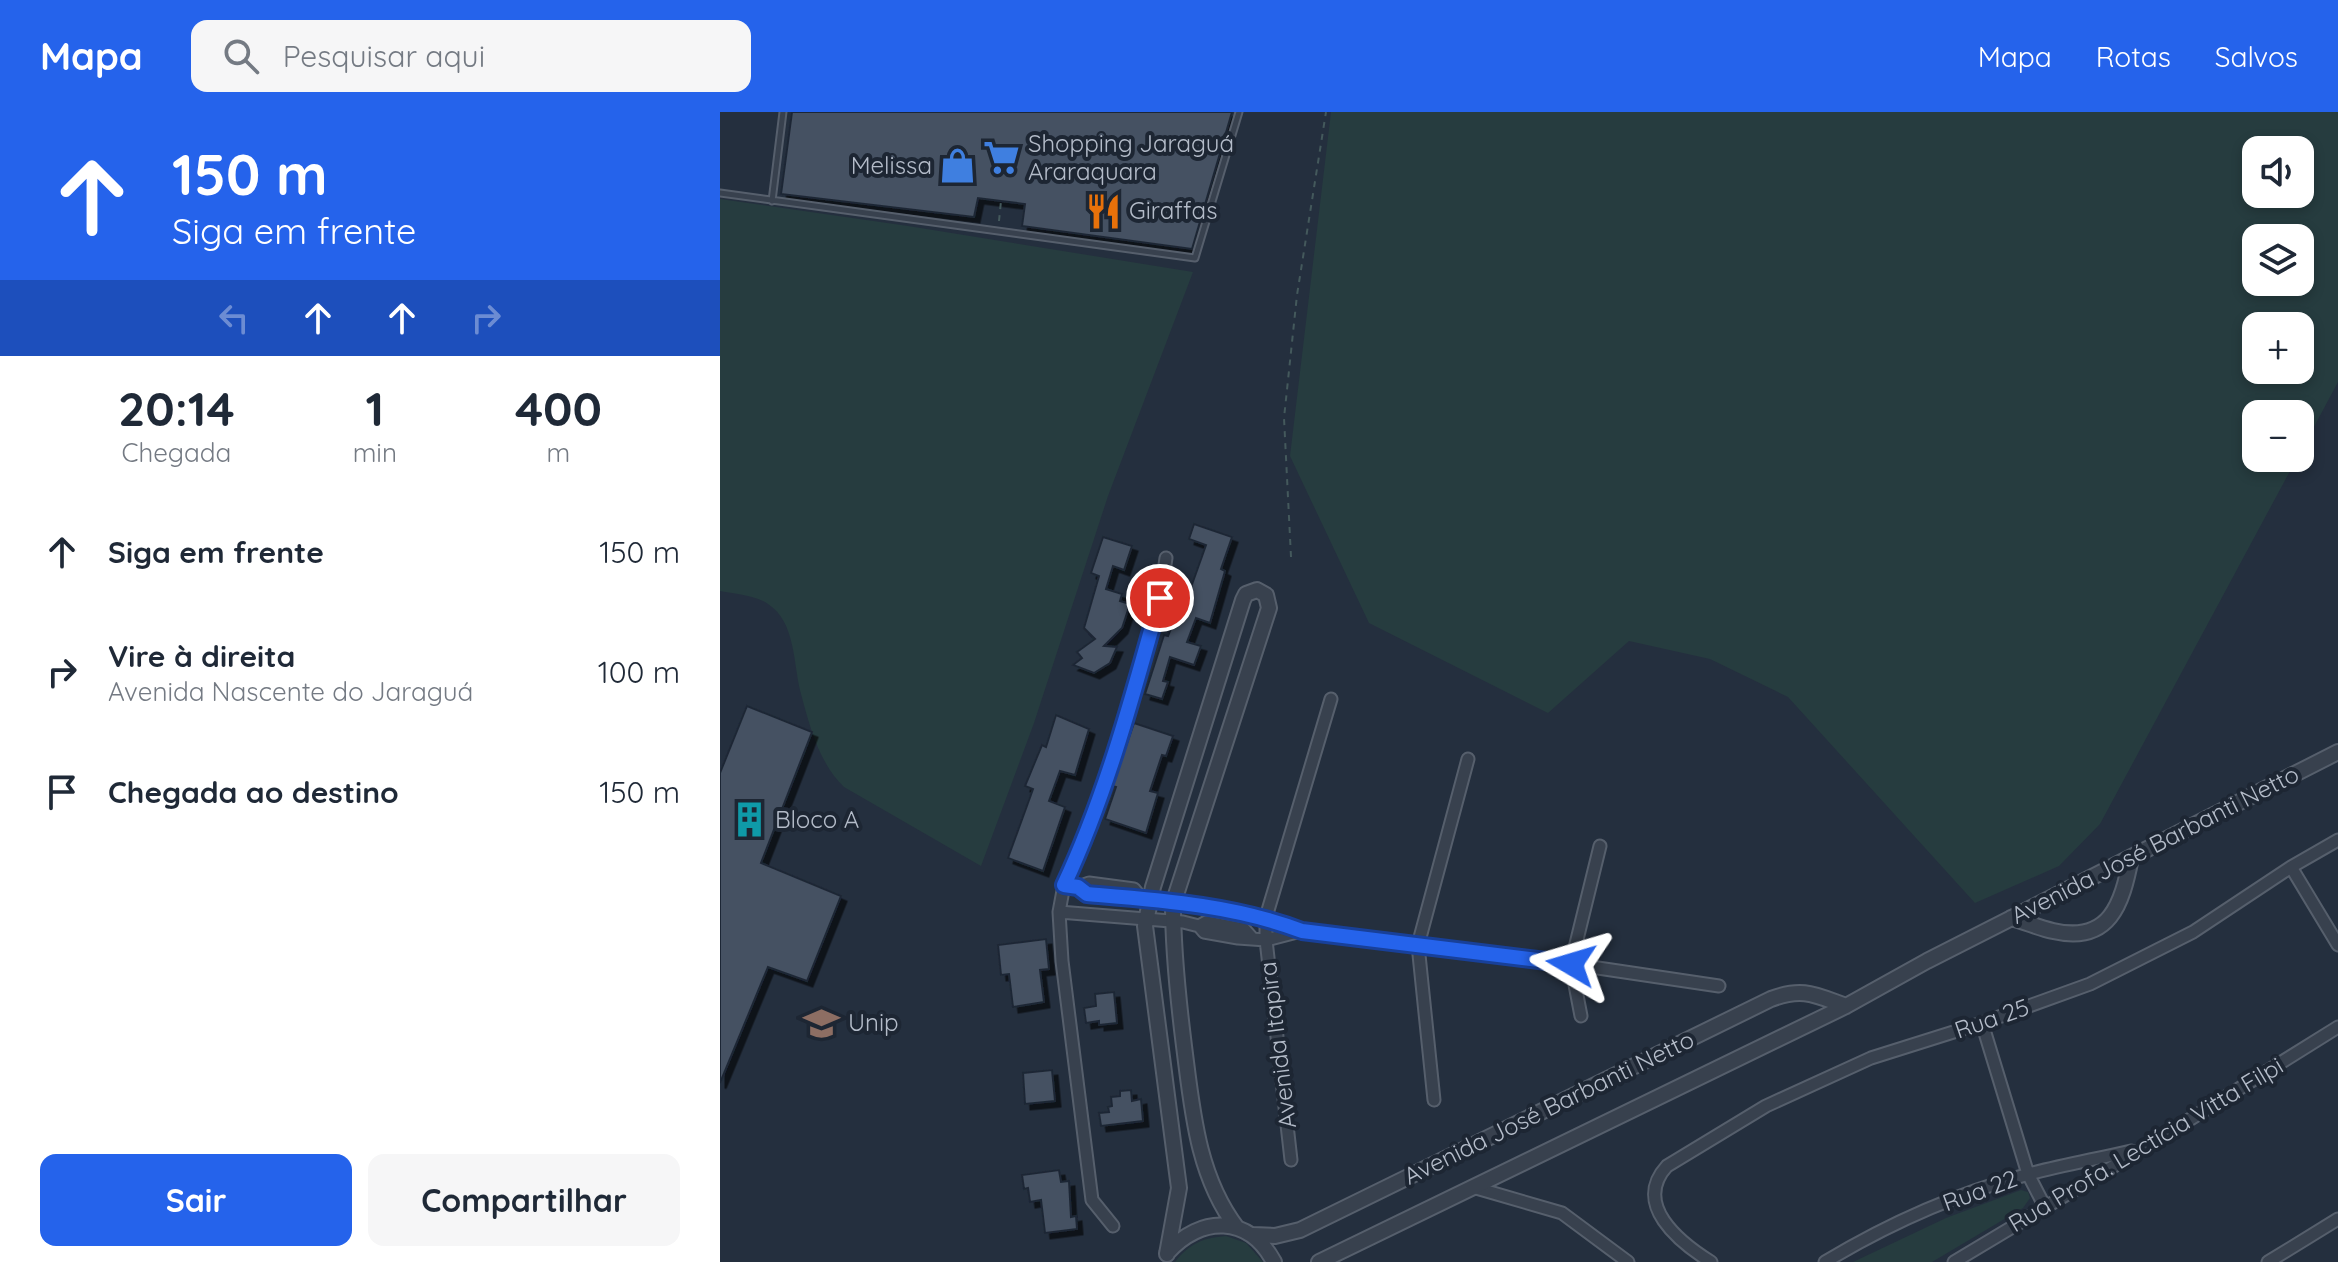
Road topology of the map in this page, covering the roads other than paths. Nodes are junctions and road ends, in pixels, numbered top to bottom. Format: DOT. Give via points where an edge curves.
graph roads {
  1 [pos="783,112"];
  2 [pos="1239,112"];
  3 [pos="720,193"];
  4 [pos="772,201"];
  5 [pos="1166,558"];
  6 [pos="1331,699"];
  7 [pos="2338,752"];
  8 [pos="1468,759"];
  9 [pos="2338,840"];
  10 [pos="1600,846"];
  11 [pos="2131,858"];
  12 [pos="2291,867"];
  13 [pos="1064,885"];
  14 [pos="1146,900"];
  15 [pos="1173,904"];
  16 [pos="1059,912"];
  17 [pos="1266,917"];
  18 [pos="2011,918"];
  19 [pos="1147,919"];
  20 [pos="1173,920"];
  21 [pos="1302,931"];
  22 [pos="1266,940"];
  23 [pos="1418,945"];
  24 [pos="2338,945"];
  25 [pos="1571,964"];
  26 [pos="1719,986"];
  27 [pos="1846,1006"];
  28 [pos="1581,1016"];
  29 [pos="1982,1023"];
  30 [pos="2338,1027"];
  31 [pos="1434,1100"];
  32 [pos="2144,1148"];
  33 [pos="1291,1160"];
  34 [pos="2028,1174"];
  35 [pos="1476,1188"];
  36 [pos="2045,1207"];
  37 [pos="2338,1219"];
  38 [pos="1113,1226"];
  39 [pos="1237,1228"];
  40 [pos="1253,1235"];
  41 [pos="1165,1258"];
  42 [pos="1274,1262"];
  43 [pos="1319,1262"];
  44 [pos="1628,1262"];
  45 [pos="1711,1262"];
  46 [pos="1825,1262"];
  47 [pos="1954,1262"];
  48 [pos="2268,1262"];
  1 -- 4 [label="lane"];
  2 -- 4 [label="lane" via="1195,258"];
  3 -- 4 [label="lane"];
  5 -- 13 [label="street" via="1129,710"];
  6 -- 17 [label="street, Avenida Itapira"];
  7 -- 11 [label="street, Avenida José Barbanti Netto"];
  8 -- 23 [label="street"];
  9 -- 12 [label="street, Rua 25"];
  10 -- 25 [label="street"];
  11 -- 18 [label="street, Avenida José Barbanti Netto"];
  11 -- 18 [label="street" via="2120,903 2110,920 2091,931 2071,934"];
  12 -- 24 [label="street"];
  12 -- 29 [label="street, Rua 25" via="2193,932 2116,971"];
  13 -- 14 [label="street" via="1134,889"];
  13 -- 16 [label="street"];
  14 -- 15 [label="street"];
  14 -- 15 [label="street" via="1243,600 1257,590 1266,595 1269,608"];
  14 -- 19 [label="street"];
  15 -- 17 [label="street"];
  15 -- 20 [label="street"];
  16 -- 19 [label="street"];
  16 -- 38 [label="street" via="1092,1200"];
  17 -- 21 [label="street"];
  17 -- 22 [label="street, Avenida Itapira"];
  18 -- 27 [label="street, Avenida José Barbanti Netto"];
  19 -- 20 [label="street"];
  19 -- 41 [label="street" via="1179,1188"];
  20 -- 22 [label="street" via="1204,932"];
  20 -- 39 [label="street" via="1196,1136 1223,1210"];
  21 -- 22 [label="street"];
  21 -- 23 [label="street"];
  22 -- 33 [label="street, Avenida Itapira"];
  23 -- 25 [label="street"];
  23 -- 31 [label="street"];
  25 -- 26 [label="street"];
  25 -- 28 [label="street"];
  27 -- 35 [label="street, Avenida José Barbanti Netto"];
  27 -- 40 [label="street, Avenida José Barbanti Netto" via="1809,992 1771,999 1300,1230"];
  29 -- 34 [label="street"];
  29 -- 45 [label="street, Rua 25" via="1871,1058 1766,1106 1667,1166 1654,1195 1656,1208 1665,1224"];
  30 -- 32 [label="street, Rua Profa. Lectícia Vitta Filpi"];
  32 -- 34 [label="street, Rua 22"];
  32 -- 36 [label="street, Rua Profa. Lectícia Vitta Filpi"];
  34 -- 36 [label="street"];
  34 -- 46 [label="street, Rua 22" via="1939,1205"];
  35 -- 43 [label="street, Avenida José Barbanti Netto"];
  35 -- 44 [label="street" via="1562,1213"];
  36 -- 47 [label="street, Rua Profa. Lectícia Vitta Filpi"];
  37 -- 48 [label="street"];
  39 -- 40 [label="street"];
  39 -- 41 [label="street" via="1197,1229 1180,1238"];
  40 -- 42 [label="street"];
}
